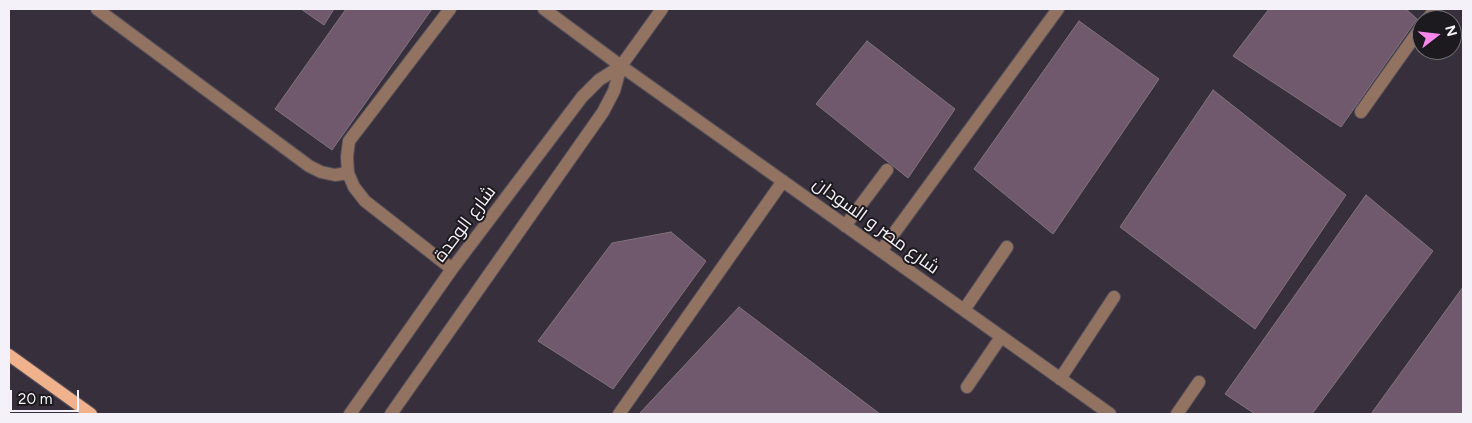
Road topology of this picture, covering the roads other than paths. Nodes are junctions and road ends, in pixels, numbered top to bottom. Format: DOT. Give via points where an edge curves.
graph roads {
  1 [pos="97,9"];
  2 [pos="450,9"];
  3 [pos="544,9"];
  4 [pos="662,9"];
  5 [pos="1058,9"];
  6 [pos="1412,40"];
  7 [pos="621,66"];
  8 [pos="1361,112"];
  9 [pos="887,170"];
  10 [pos="348,173"];
  11 [pos="784,182"];
  12 [pos="846,226"];
  13 [pos="1007,247"];
  14 [pos="881,251"];
  15 [pos="452,269"];
  16 [pos="1114,297"];
  17 [pos="964,310"];
  18 [pos="1001,337"];
  19 [pos="9,355"];
  20 [pos="1060,379"];
  21 [pos="1199,382"];
  22 [pos="967,388"];
  23 [pos="91,414"];
  24 [pos="350,414"];
  25 [pos="391,414"];
  26 [pos="619,414"];
  27 [pos="1110,414"];
  28 [pos="1177,414"];
  1 -- 10 [label="lane" via="309,166 335,175"];
  2 -- 10 [label="lane" via="349,141"];
  3 -- 7 [label="lane, شارع مصر و السودان"];
  4 -- 7 [label="lane, شارع الوحدة"];
  5 -- 14 [label="lane"];
  6 -- 8 [label="lane"];
  7 -- 11 [label="lane, شارع مصر و السودان"];
  7 -- 15 [label="lane, شارع الوحدة" via="598,80 582,97"];
  7 -- 25 [label="lane, شارع الوحدة" via="614,91 603,112"];
  9 -- 12 [label="lane"];
  10 -- 15 [label="lane" via="364,201"];
  11 -- 12 [label="lane, شارع مصر و السودان"];
  11 -- 26 [label="lane"];
  12 -- 14 [label="lane, شارع مصر و السودان"];
  13 -- 17 [label="lane"];
  14 -- 17 [label="lane, شارع مصر و السودان"];
  15 -- 24 [label="lane, شارع الوحدة"];
  16 -- 20 [label="lane"];
  17 -- 18 [label="lane, شارع مصر و السودان"];
  18 -- 20 [label="lane, شارع مصر و السودان"];
  18 -- 22 [label="lane"];
  19 -- 23 [label="main road"];
  20 -- 27 [label="lane, شارع مصر و السودان"];
  21 -- 28 [label="lane"];
}
